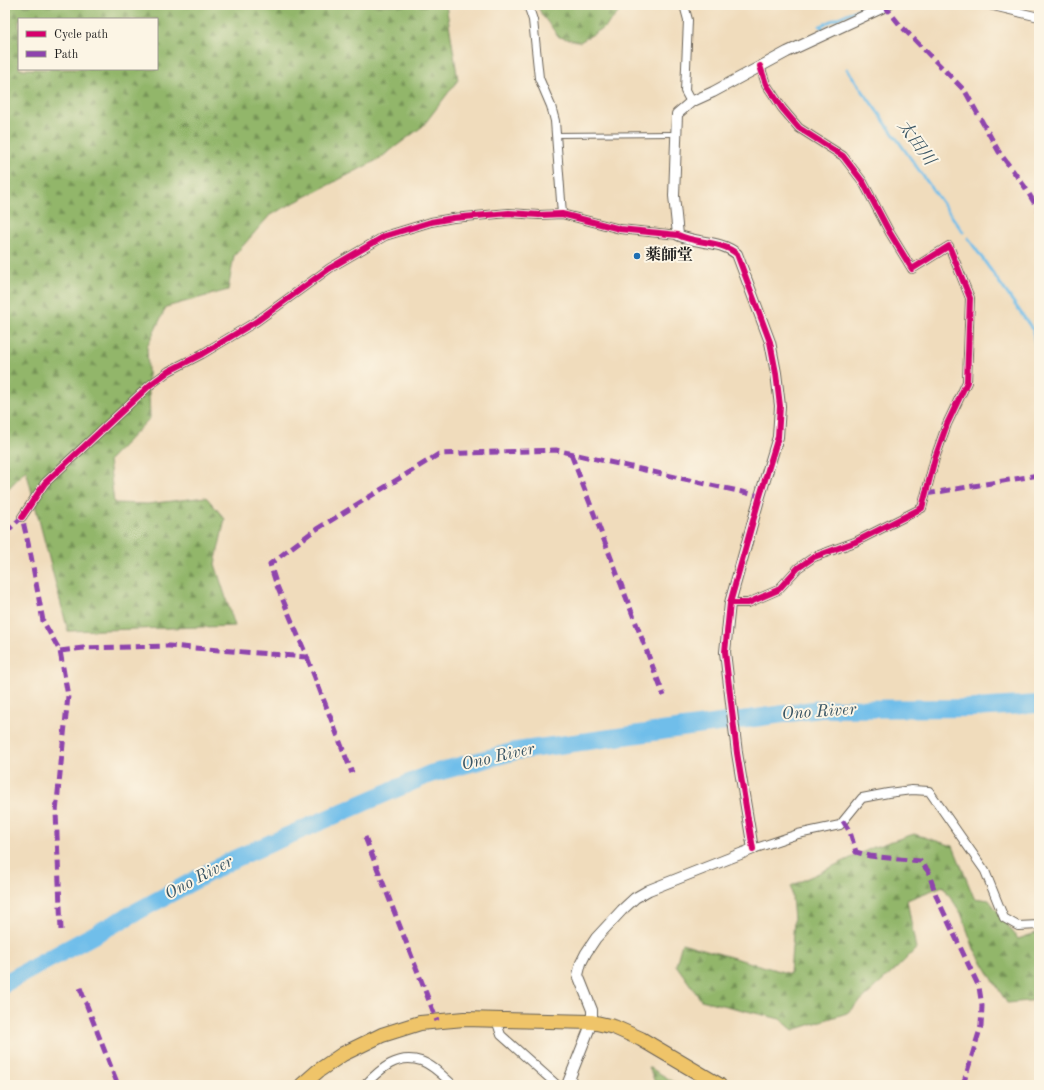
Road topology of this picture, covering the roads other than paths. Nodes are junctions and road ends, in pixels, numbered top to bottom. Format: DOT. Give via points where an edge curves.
graph roads {
  1 [pos="528,5"];
  2 [pos="684,5"];
  3 [pos="888,5"];
  4 [pos="989,5"];
  5 [pos="1039,16"];
  6 [pos="760,66"];
  7 [pos="691,102"];
  8 [pos="675,134"];
  9 [pos="556,135"];
  10 [pos="562,214"];
  11 [pos="678,235"];
  12 [pos="22,517"];
  13 [pos="730,603"];
  14 [pos="753,849"];
  15 [pos="1039,925"];
  16 [pos="496,1020"];
  17 [pos="592,1022"];
  18 [pos="448,1083"];
  19 [pos="302,1085"];
  20 [pos="365,1085"];
  21 [pos="557,1085"];
  22 [pos="567,1085"];
  23 [pos="719,1085"];
  1 -- 9 [label="street" via="533,20 540,78 551,106"];
  2 -- 7 [label="street" via="688,20 685,91"];
  3 -- 6 [label="street"];
  4 -- 5 [label="street"];
  6 -- 7 [label="street"];
  6 -- 13 [label="street" via="766,84 799,128 843,156 863,182 912,269 949,246 970,298 967,382 947,424 922,508 856,542 814,557 798,568 778,590 748,603"];
  7 -- 8 [label="street" via="677,114"];
  8 -- 9 [label="lane"];
  8 -- 11 [label="street" via="674,196"];
  9 -- 10 [label="street"];
  10 -- 11 [label="street" via="620,229"];
  10 -- 12 [label="street" via="509,213 453,218 385,236 330,268 257,321 169,371 150,385 45,483"];
  11 -- 13 [label="street" via="730,248 737,254 770,342 776,373 780,406 778,437"];
  13 -- 14 [label="street" via="725,652 737,753"];
  14 -- 15 [label="street" via="798,834 840,825 862,798 912,790 929,791 985,871 1004,918 1018,926"];
  14 -- 17 [label="street" via="649,890 622,910 596,938 586,952 579,969 578,975 592,1010"];
  16 -- 17 [label="highway"];
  16 -- 19 [label="highway" via="437,1021 400,1028 368,1040 343,1054 318,1070"];
  16 -- 21 [label="street" via="501,1035"];
  17 -- 22 [label="street"];
  17 -- 23 [label="highway" via="623,1030"];
  18 -- 20 [label="street" via="422,1061 408,1058 386,1065"];
}
